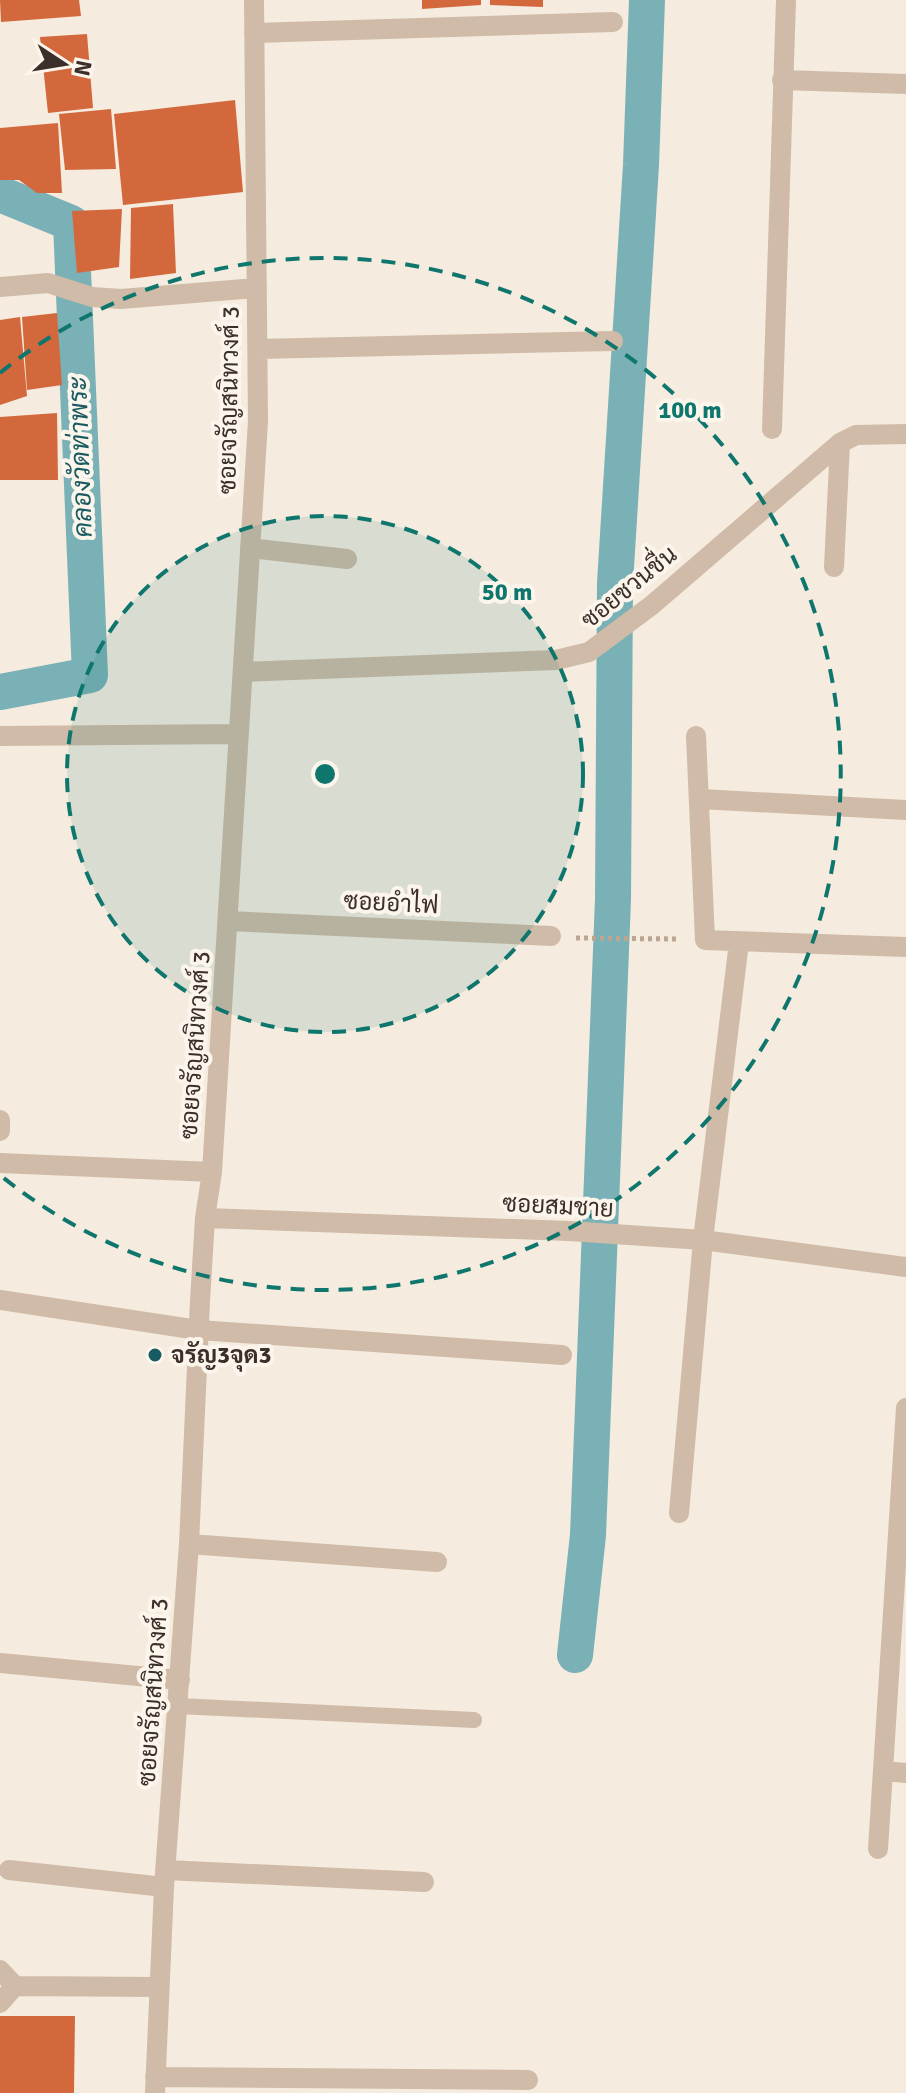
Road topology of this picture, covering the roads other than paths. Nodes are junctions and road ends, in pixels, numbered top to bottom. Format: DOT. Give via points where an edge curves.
graph roads {
  1 [pos="254,0"];
  2 [pos="786,0"];
  3 [pos="613,22"];
  4 [pos="254,33"];
  5 [pos="782,80"];
  6 [pos="906,84"];
  7 [pos="0,287"];
  8 [pos="257,288"];
  9 [pos="613,341"];
  10 [pos="258,349"];
  11 [pos="772,429"];
  12 [pos="906,434"];
  13 [pos="840,443"];
  14 [pos="250,548"];
  15 [pos="347,559"];
  16 [pos="834,567"];
  17 [pos="243,672"];
  18 [pos="239,734"];
  19 [pos="0,736"];
  20 [pos="696,736"];
  21 [pos="700,799"];
  22 [pos="906,810"];
  23 [pos="229,921"];
  24 [pos="551,936"];
  25 [pos="739,942"];
  26 [pos="906,947"];
  27 [pos="0,1120"];
  28 [pos="0,1131"];
  29 [pos="0,1163"];
  30 [pos="212,1172"];
  31 [pos="205,1218"];
  32 [pos="703,1240"];
  33 [pos="906,1267"];
  34 [pos="0,1300"];
  35 [pos="198,1330"];
  36 [pos="562,1355"];
  37 [pos="906,1408"];
  38 [pos="679,1513"];
  39 [pos="189,1544"];
  40 [pos="437,1562"];
  41 [pos="0,1663"];
  42 [pos="180,1680"];
  43 [pos="178,1706"];
  44 [pos="474,1720"];
  45 [pos="884,1771"];
  46 [pos="906,1773"];
  47 [pos="878,1849"];
  48 [pos="9,1870"];
  49 [pos="165,1878"];
  50 [pos="424,1882"];
  51 [pos="0,1970"];
  52 [pos="15,1986"];
  53 [pos="159,1987"];
  54 [pos="0,2003"];
  55 [pos="528,2080"];
  56 [pos="155,2085"];
  1 -- 4 [label="street, ซอยจรัญสนิทวงศ์ 3"];
  2 -- 5 [label="street"];
  3 -- 4 [label="street"];
  4 -- 8 [label="street, ซอยจรัญสนิทวงศ์ 3"];
  5 -- 6 [label="street"];
  5 -- 11 [label="street"];
  7 -- 8 [label="street" via="48,283 92,297 121,299"];
  8 -- 10 [label="street, ซอยจรัญสนิทวงศ์ 3"];
  9 -- 10 [label="street"];
  10 -- 14 [label="street, ซอยจรัญสนิทวงศ์ 3"];
  12 -- 13 [label="street, ซอยชวนชื่น" via="856,435"];
  13 -- 16 [label="street"];
  13 -- 17 [label="street, ซอยชวนชื่น" via="652,605 589,652 556,660"];
  14 -- 15 [label="street"];
  14 -- 17 [label="street, ซอยจรัญสนิทวงศ์ 3"];
  17 -- 18 [label="street, ซอยจรัญสนิทวงศ์ 3"];
  18 -- 19 [label="street"];
  18 -- 23 [label="street, ซอยจรัญสนิทวงศ์ 3"];
  20 -- 21 [label="street"];
  21 -- 22 [label="street"];
  21 -- 25 [label="street" via="705,940"];
  23 -- 24 [label="street, ซอยอำไฟ"];
  23 -- 30 [label="street, ซอยจรัญสนิทวงศ์ 3"];
  25 -- 26 [label="street"];
  25 -- 32 [label="street"];
  27 -- 28 [label="street"];
  29 -- 30 [label="street"];
  30 -- 31 [label="street, ซอยจรัญสนิทวงศ์ 3"];
  31 -- 32 [label="street, ซอยสมชาย"];
  31 -- 35 [label="street, ซอยจรัญสนิทวงศ์ 3"];
  32 -- 33 [label="street, ซอยสมชาย"];
  32 -- 38 [label="street"];
  34 -- 35 [label="street"];
  35 -- 36 [label="street"];
  35 -- 39 [label="street, ซอยจรัญสนิทวงศ์ 3"];
  37 -- 45 [label="street"];
  39 -- 40 [label="street"];
  39 -- 42 [label="street, ซอยจรัญสนิทวงศ์ 3"];
  41 -- 42 [label="street"];
  42 -- 43 [label="street, ซอยจรัญสนิทวงศ์ 3"];
  43 -- 44 [label="lane"];
  43 -- 49 [label="street, ซอยจรัญสนิทวงศ์ 3"];
  45 -- 46 [label="street"];
  45 -- 47 [label="street"];
  48 -- 49 [label="street"];
  49 -- 50 [label="street"];
  49 -- 53 [label="street, ซอยจรัญสนิทวงศ์ 3"];
  51 -- 52 [label="street"];
  52 -- 53 [label="street"];
  52 -- 54 [label="street"];
  53 -- 56 [label="street, ซอยจรัญสนิทวงศ์ 3"];
  55 -- 56 [label="street"];
}
